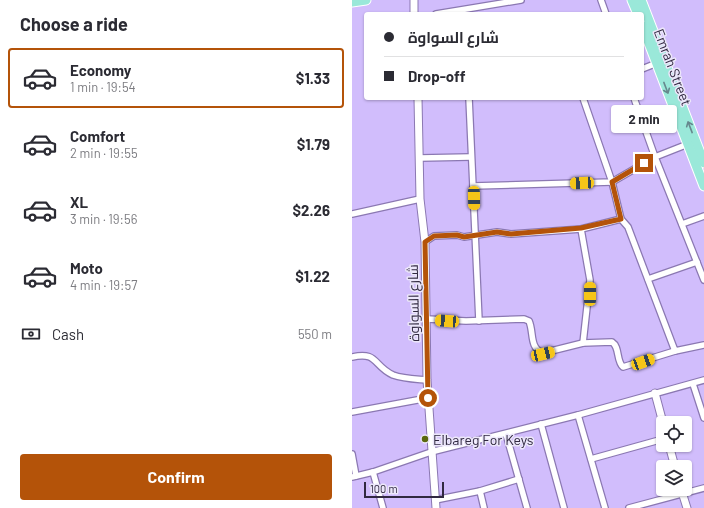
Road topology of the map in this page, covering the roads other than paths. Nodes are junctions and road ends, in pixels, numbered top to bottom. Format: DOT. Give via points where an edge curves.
graph roads {
  1 [pos="366,0"];
  2 [pos="414,0"];
  3 [pos="521,0"];
  4 [pos="601,0"];
  5 [pos="632,0"];
  6 [pos="641,0"];
  7 [pos="352,2"];
  8 [pos="414,12"];
  9 [pos="465,12"];
  10 [pos="605,12"];
  11 [pos="637,12"];
  12 [pos="644,30"];
  13 [pos="657,63"];
  14 [pos="644,68"];
  15 [pos="418,100"];
  16 [pos="469,100"];
  17 [pos="584,100"];
  18 [pos="635,100"];
  19 [pos="688,144"];
  20 [pos="702,150"];
  21 [pos="470,157"];
  22 [pos="655,157"];
  23 [pos="420,158"];
  24 [pos="704,163"];
  25 [pos="612,182"];
  26 [pos="473,186"];
  27 [pos="704,186"];
  28 [pos="420,199"];
  29 [pos="352,214"];
  30 [pos="704,216"];
  31 [pos="621,219"];
  32 [pos="682,224"];
  33 [pos="581,228"];
  34 [pos="474,235"];
  35 [pos="425,242"];
  36 [pos="697,262"];
  37 [pos="702,269"];
  38 [pos="648,279"];
  39 [pos="704,280"];
  40 [pos="427,319"];
  41 [pos="479,321"];
  42 [pos="583,343"];
  43 [pos="704,345"];
  44 [pos="675,351"];
  45 [pos="352,357"];
  46 [pos="427,380"];
  47 [pos="704,380"];
  48 [pos="693,384"];
  49 [pos="655,393"];
  50 [pos="428,398"];
  51 [pos="352,412"];
  52 [pos="578,415"];
  53 [pos="661,416"];
  54 [pos="704,418"];
  55 [pos="541,424"];
  56 [pos="506,434"];
  57 [pos="656,441"];
  58 [pos="431,452"];
  59 [pos="352,454"];
  60 [pos="591,459"];
  61 [pos="373,472"];
  62 [pos="354,476"];
  63 [pos="519,479"];
  64 [pos="704,488"];
  65 [pos="692,490"];
  66 [pos="480,491"];
  67 [pos="669,496"];
  68 [pos="683,496"];
  69 [pos="436,500"];
  70 [pos="644,506"];
  71 [pos="383,508"];
  72 [pos="436,508"];
  73 [pos="484,508"];
  74 [pos="527,508"];
  75 [pos="564,508"];
  76 [pos="605,508"];
  77 [pos="629,508"];
  78 [pos="687,508"];
  1 -- 7 [label="main road"];
  2 -- 8 [label="street"];
  3 -- 9 [label="street"];
  4 -- 10 [label="street"];
  5 -- 11 [label="main road"];
  20 -- 6 [label="main road, Emrah Street, one-way"];
  12 -- 13 [label="main road, Emrah Street"];
  13 -- 14 [label="street"];
  13 -- 19 [label="main road, Emrah Street, one-way"];
  15 -- 23 [label="street, شارع السواوة"];
  16 -- 21 [label="street"];
  17 -- 25 [label="street"];
  18 -- 22 [label="street"];
  19 -- 22 [label="street"];
  19 -- 27 [label="main road, Emrah Street"];
  20 -- 24 [label="main road, Emrah Street"];
  21 -- 23 [label="street"];
  21 -- 26 [label="street"];
  22 -- 25 [label="street"];
  22 -- 32 [label="street"];
  23 -- 28 [label="street, شارع السواوة"];
  25 -- 26 [label="street"];
  25 -- 31 [label="street"];
  26 -- 34 [label="street"];
  28 -- 29 [label="street"];
  28 -- 35 [label="street, شارع السواوة"];
  30 -- 32 [label="street"];
  31 -- 33 [label="street"];
  31 -- 38 [label="street" via="628,228"];
  32 -- 36 [label="street"];
  33 -- 34 [label="street"];
  33 -- 42 [label="street" via="590,280"];
  34 -- 35 [label="street" via="434,236"];
  34 -- 41 [label="street"];
  35 -- 40 [label="street, شارع السواوة"];
  36 -- 37 [label="street"];
  36 -- 38 [label="street"];
  37 -- 39 [label="street"];
  38 -- 44 [label="street"];
  40 -- 41 [label="street"];
  40 -- 46 [label="street, شارع السواوة"];
  41 -- 42 [label="street" via="529,321 534,346 543,354"];
  42 -- 44 [label="street" via="614,343 623,367"];
  43 -- 44 [label="street"];
  45 -- 46 [label="street" via="371,357 384,370 394,375"];
  46 -- 50 [label="street, شارع السواوة"];
  47 -- 48 [label="street"];
  48 -- 49 [label="street"];
  48 -- 54 [label="street"];
  49 -- 52 [label="street"];
  49 -- 53 [label="street"];
  50 -- 51 [label="street"];
  50 -- 58 [label="street, شارع السواوة"];
  52 -- 55 [label="street"];
  52 -- 60 [label="street"];
  55 -- 56 [label="street"];
  55 -- 75 [label="street"];
  56 -- 58 [label="street"];
  56 -- 63 [label="street"];
  57 -- 60 [label="street"];
  58 -- 61 [label="street"];
  58 -- 69 [label="street, شارع السواوة"];
  59 -- 62 [label="street"];
  60 -- 76 [label="street"];
  61 -- 62 [label="street"];
  61 -- 71 [label="street"];
  63 -- 66 [label="street"];
  63 -- 74 [label="street"];
  64 -- 65 [label="street"];
  66 -- 69 [label="street"];
  66 -- 73 [label="street"];
  67 -- 70 [label="street"];
  68 -- 78 [label="street"];
  69 -- 72 [label="street, شارع السواوة"];
  70 -- 77 [label="street"];
}
